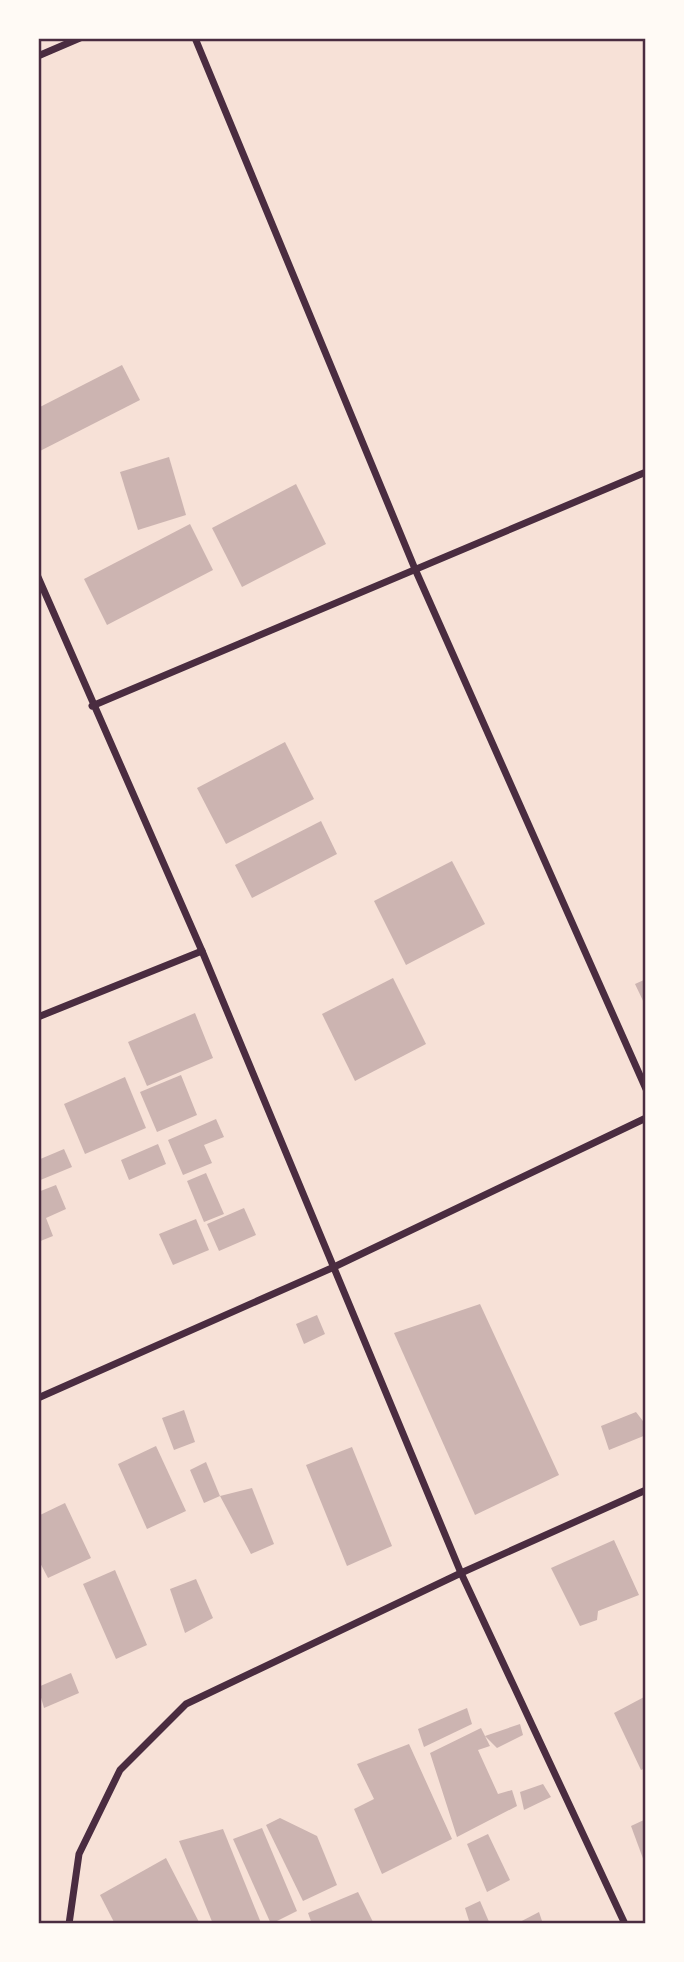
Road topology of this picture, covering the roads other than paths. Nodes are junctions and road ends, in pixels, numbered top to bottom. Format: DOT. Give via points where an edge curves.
graph roads {
  1 [pos="80,38"];
  2 [pos="195,38"];
  3 [pos="38,56"];
  4 [pos="646,472"];
  5 [pos="415,569"];
  6 [pos="38,577"];
  7 [pos="92,706"];
  8 [pos="202,951"];
  9 [pos="38,1017"];
  10 [pos="646,1089"];
  11 [pos="646,1118"];
  12 [pos="334,1267"];
  13 [pos="38,1398"];
  14 [pos="646,1490"];
  15 [pos="461,1573"];
  16 [pos="69,1923"];
  17 [pos="625,1923"];
  1 -- 3 [label="street"];
  2 -- 5 [label="street"];
  4 -- 5 [label="street"];
  5 -- 7 [label="street"];
  5 -- 10 [label="street"];
  6 -- 7 [label="street"];
  7 -- 8 [label="street"];
  8 -- 9 [label="street"];
  8 -- 12 [label="street"];
  11 -- 12 [label="street"];
  12 -- 13 [label="street"];
  12 -- 15 [label="street"];
  14 -- 15 [label="street"];
  15 -- 16 [label="street" via="186,1704 120,1770 79,1854"];
  15 -- 17 [label="street"];
}
